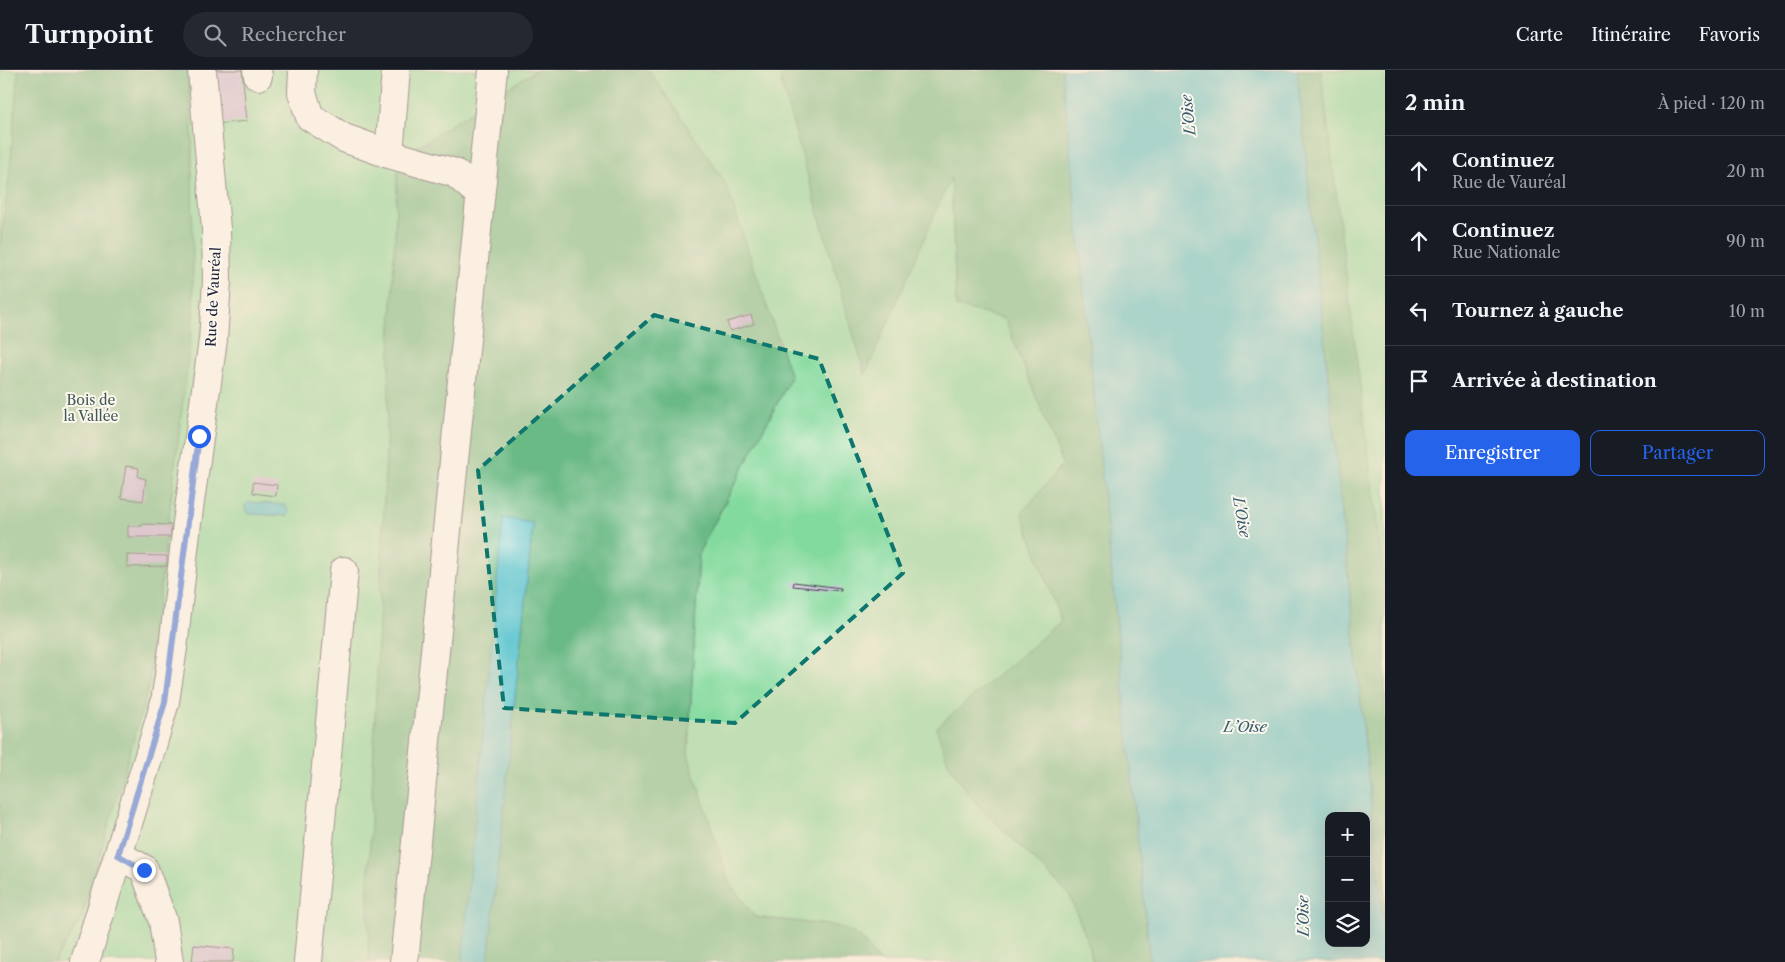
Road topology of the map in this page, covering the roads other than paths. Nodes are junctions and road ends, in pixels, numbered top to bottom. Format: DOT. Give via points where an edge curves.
graph roads {
  1 [pos="202,70"];
  2 [pos="303,70"];
  3 [pos="396,70"];
  4 [pos="493,70"];
  5 [pos="389,154"];
  6 [pos="480,194"];
  7 [pos="344,571"];
  8 [pos="118,855"];
  9 [pos="85,962"];
  10 [pos="169,962"];
  11 [pos="308,962"];
  12 [pos="404,962"];
  1 -- 8 [label="street, Rue de Vauréal" via="216,229 213,340 165,702"];
  2 -- 5 [label="street" via="302,93 310,117 344,138"];
  3 -- 5 [label="street"];
  4 -- 6 [label="street"];
  5 -- 6 [label="street" via="455,173"];
  6 -- 12 [label="street"];
  7 -- 11 [label="street"];
  8 -- 9 [label="street, Rue de Vauréal"];
  8 -- 10 [label="street" via="144,870 163,921"];
}
